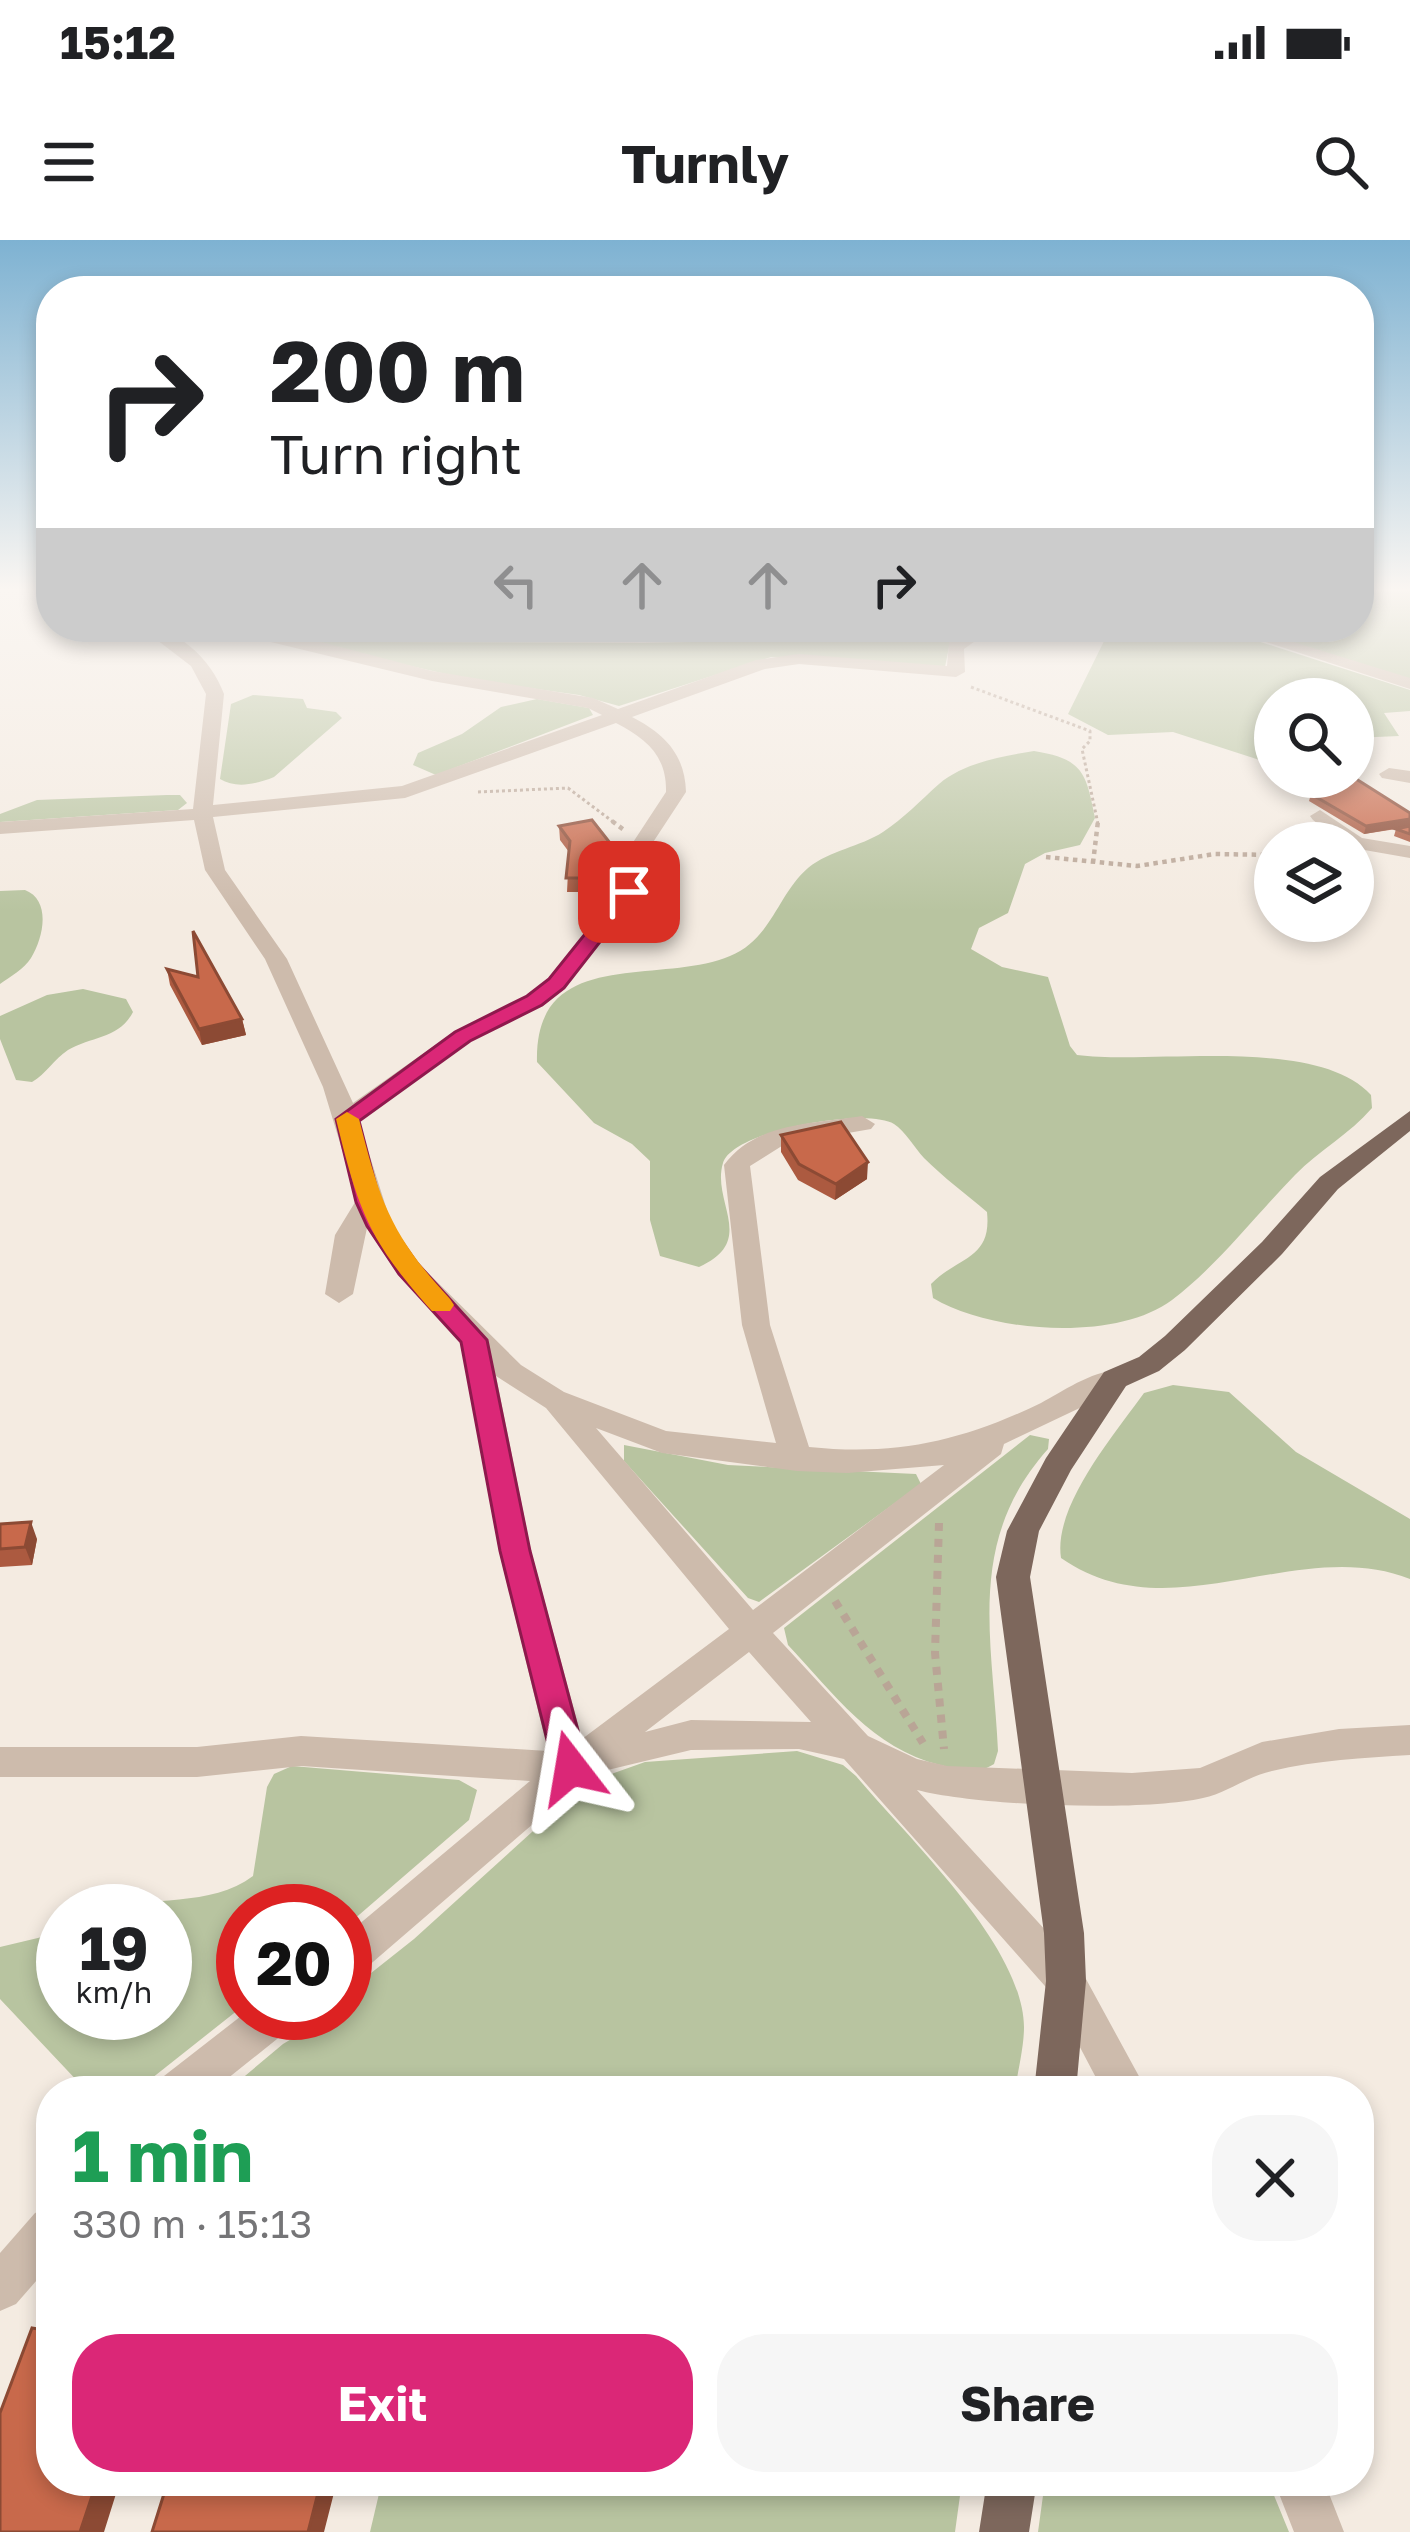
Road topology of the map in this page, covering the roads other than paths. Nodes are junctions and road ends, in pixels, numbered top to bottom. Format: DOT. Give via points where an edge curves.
graph roads {
  1 [pos="215,698"];
  2 [pos="573,698"];
  3 [pos="668,698"];
  4 [pos="616,716"];
  5 [pos="202,814"];
  6 [pos="1320,815"];
  7 [pos="0,829"];
  8 [pos="1410,852"];
  9 [pos="347,1119"];
  10 [pos="1410,1119"];
  11 [pos="862,1124"];
  12 [pos="368,1202"];
  13 [pos="339,1294"];
  14 [pos="474,1340"];
  15 [pos="1115,1378"];
  16 [pos="554,1399"];
  17 [pos="1009,1431"];
  18 [pos="797,1460"];
  19 [pos="751,1631"];
  20 [pos="1410,1740"];
  21 [pos="857,1747"];
  22 [pos="0,1762"];
  23 [pos="571,1768"];
  24 [pos="1044,1787"];
  25 [pos="372,1938"];
  26 [pos="1066,1981"];
  27 [pos="243,2040"];
  28 [pos="198,2076"];
  29 [pos="1056,2076"];
  30 [pos="1118,2076"];
  31 [pos="36,2246"];
  32 [pos="0,2288"];
  33 [pos="1010,2496"];
  34 [pos="1305,2496"];
  35 [pos="1004,2532"];
  36 [pos="1319,2532"];
  1 -- 5 [label="street"];
  2 -- 4 [label="street"];
  3 -- 4 [label="street"];
  4 -- 5 [label="street" via="382,797"];
  4 -- 9 [label="street" via="658,738 676,779 632,867 629,892 557,983 463,1036"];
  5 -- 7 [label="street"];
  5 -- 9 [label="street" via="215,870 275,959"];
  6 -- 8 [label="street" via="1356,843"];
  9 -- 12 [label="street"];
  10 -- 15 [label="main road" via="1329,1183 1175,1343"];
  11 -- 18 [label="street" via="767,1142 746,1150 736,1166 756,1325"];
  12 -- 13 [label="street" via="349,1234"];
  12 -- 14 [label="street" via="408,1269"];
  14 -- 16 [label="street"];
  14 -- 23 [label="street" via="515,1551"];
  15 -- 17 [label="street"];
  15 -- 24 [label="main road" via="1023,1531 1013,1577"];
  16 -- 18 [label="street" via="662,1442"];
  16 -- 19 [label="street"];
  17 -- 18 [label="street" via="937,1456"];
  17 -- 19 [label="street"];
  19 -- 21 [label="street"];
  19 -- 23 [label="street"];
  20 -- 24 [label="street" via="1262,1757 1203,1783"];
  21 -- 23 [label="street" via="799,1733 691,1736"];
  21 -- 24 [label="street" via="947,1782"];
  21 -- 26 [label="street"];
  22 -- 23 [label="street" via="197,1762 301,1750"];
  23 -- 25 [label="street"];
  24 -- 26 [label="main road"];
  26 -- 29 [label="main road"];
  26 -- 30 [label="street"];
  27 -- 28 [label="street"];
  31 -- 32 [label="street"];
  33 -- 35 [label="main road"];
  34 -- 36 [label="street"];
}
